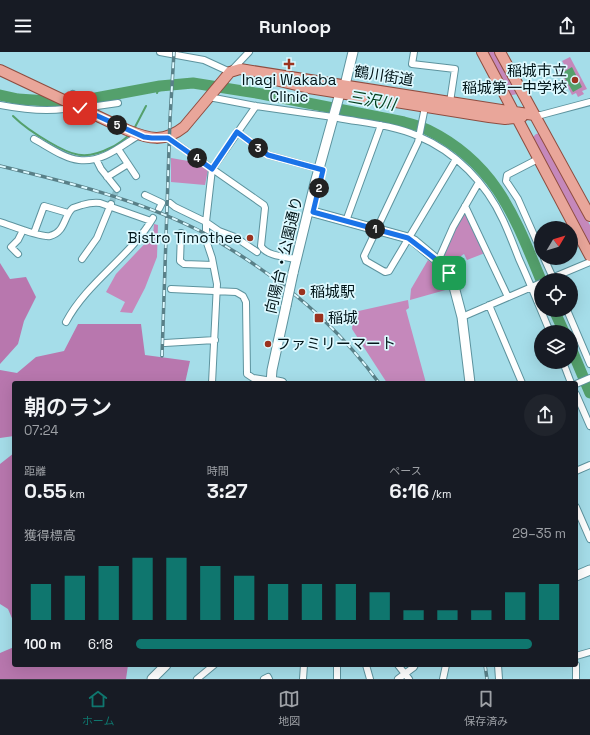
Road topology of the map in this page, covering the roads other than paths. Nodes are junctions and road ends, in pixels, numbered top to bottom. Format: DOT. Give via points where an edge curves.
graph roads {
  1 [pos="160,52"];
  2 [pos="249,52"];
  3 [pos="353,52"];
  4 [pos="414,52"];
  5 [pos="482,52"];
  6 [pos="500,52"];
  7 [pos="0,70"];
  8 [pos="230,72"];
  9 [pos="343,91"];
  10 [pos="210,96"];
  11 [pos="71,100"];
  12 [pos="450,102"];
  13 [pos="590,102"];
  14 [pos="118,103"];
  15 [pos="0,105"];
  16 [pos="256,106"];
  17 [pos="425,107"];
  18 [pos="84,110"];
  19 [pos="515,115"];
  20 [pos="534,115"];
  21 [pos="336,116"];
  22 [pos="381,125"];
  23 [pos="237,132"];
  24 [pos="134,133"];
  25 [pos="544,133"];
  26 [pos="419,135"];
  27 [pos="168,138"];
  28 [pos="34,139"];
  29 [pos="531,147"];
  30 [pos="118,149"];
  31 [pos="96,159"];
  32 [pos="456,159"];
  33 [pos="538,159"];
  34 [pos="128,164"];
  35 [pos="212,169"];
  36 [pos="321,170"];
  37 [pos="136,176"];
  38 [pos="107,177"];
  39 [pos="479,182"];
  40 [pos="117,189"];
  41 [pos="145,195"];
  42 [pos="170,203"];
  43 [pos="111,205"];
  44 [pos="465,206"];
  45 [pos="159,209"];
  46 [pos="313,212"];
  47 [pos="68,213"];
  48 [pos="590,216"];
  49 [pos="346,221"];
  50 [pos="0,222"];
  51 [pos="206,222"];
  52 [pos="376,229"];
  53 [pos="22,230"];
  54 [pos="206,232"];
  55 [pos="34,233"];
  56 [pos="181,233"];
  57 [pos="534,235"];
  58 [pos="408,238"];
  59 [pos="207,243"];
  60 [pos="257,252"];
  61 [pos="18,254"];
  62 [pos="590,256"];
  63 [pos="82,259"];
  64 [pos="296,259"];
  65 [pos="438,261"];
  66 [pos="590,262"];
  67 [pos="213,265"];
  68 [pos="564,273"];
  69 [pos="296,274"];
  70 [pos="534,281"];
  71 [pos="534,286"];
  72 [pos="172,289"];
  73 [pos="217,290"];
  74 [pos="508,297"];
  75 [pos="489,305"];
  76 [pos="462,317"];
  77 [pos="570,317"];
  78 [pos="66,322"];
  79 [pos="214,340"];
  80 [pos="165,343"];
  81 [pos="590,364"];
  82 [pos="567,369"];
  83 [pos="590,378"];
  84 [pos="212,381"];
  85 [pos="267,381"];
  86 [pos="272,381"];
  87 [pos="469,381"];
  88 [pos="521,381"];
  89 [pos="574,381"];
  90 [pos="578,382"];
  91 [pos="578,399"];
  92 [pos="590,426"];
  93 [pos="590,465"];
  94 [pos="578,470"];
  95 [pos="578,512"];
  96 [pos="590,539"];
  97 [pos="590,570"];
  98 [pos="578,575"];
  99 [pos="590,652"];
  100 [pos="578,655"];
  101 [pos="164,667"];
  102 [pos="212,667"];
  103 [pos="304,667"];
  104 [pos="337,667"];
  105 [pos="367,667"];
  106 [pos="400,667"];
  107 [pos="414,667"];
  108 [pos="446,667"];
  109 [pos="498,667"];
  110 [pos="576,667"];
  111 [pos="407,677"];
  112 [pos="152,679"];
  113 [pos="197,679"];
  114 [pos="264,679"];
  115 [pos="269,679"];
  116 [pos="303,679"];
  117 [pos="337,679"];
  118 [pos="370,679"];
  119 [pos="398,679"];
  120 [pos="443,679"];
  121 [pos="499,679"];
  122 [pos="576,679"];
  1 -- 8 [label="street" via="204,60"];
  2 -- 8 [label="street"];
  3 -- 9 [label="street, 向陽台・公園通り"];
  4 -- 12 [label="street" via="412,64 455,69"];
  5 -- 19 [label="main road"];
  6 -- 20 [label="main road"];
  7 -- 11 [label="main road" via="55,96"];
  8 -- 9 [label="main road, 鶴川街道" via="245,69"];
  8 -- 10 [label="main road"];
  9 -- 12 [label="main road, 鶴川街道"];
  9 -- 17 [label="main road, 鶴川街道"];
  9 -- 21 [label="street, 向陽台・公園通り"];
  10 -- 16 [label="street"];
  10 -- 27 [label="main road" via="184,127"];
  11 -- 15 [label="street" via="64,109 49,111"];
  11 -- 18 [label="main road"];
  12 -- 19 [label="main road, 鶴川街道"];
  13 -- 20 [label="street"];
  14 -- 18 [label="street"];
  16 -- 21 [label="street"];
  16 -- 23 [label="street"];
  17 -- 19 [label="main road, 鶴川街道" via="489,118"];
  17 -- 26 [label="street"];
  18 -- 24 [label="main road"];
  19 -- 20 [label="main road, 鶴川街道"];
  19 -- 29 [label="main road"];
  20 -- 25 [label="main road"];
  21 -- 22 [label="street"];
  21 -- 36 [label="street, 向陽台・公園通り"];
  22 -- 26 [label="street"];
  22 -- 49 [label="street"];
  23 -- 35 [label="street"];
  23 -- 36 [label="street" via="268,155"];
  24 -- 27 [label="main road" via="152,138"];
  24 -- 30 [label="street"];
  25 -- 29 [label="main road" via="538,131 531,134"];
  25 -- 48 [label="main road"];
  26 -- 32 [label="street"];
  26 -- 52 [label="street" via="418,142"];
  27 -- 35 [label="street"];
  28 -- 31 [label="street" via="73,159"];
  29 -- 33 [label="main road"];
  30 -- 31 [label="street"];
  30 -- 34 [label="street"];
  31 -- 38 [label="street"];
  32 -- 39 [label="street"];
  32 -- 58 [label="street"];
  33 -- 57 [label="street" via="507,175 506,181 518,199"];
  33 -- 62 [label="main road"];
  34 -- 37 [label="street"];
  34 -- 38 [label="street"];
  35 -- 51 [label="street"];
  35 -- 64 [label="street" via="264,205 261,246 264,250"];
  36 -- 46 [label="street, 向陽台・公園通り"];
  36 -- 64 [label="street, 向陽台・公園通り"];
  38 -- 40 [label="street"];
  39 -- 44 [label="street"];
  39 -- 70 [label="street" via="496,207"];
  41 -- 45 [label="street" via="162,203"];
  42 -- 51 [label="street"];
  43 -- 47 [label="street" via="93,202 73,208"];
  43 -- 63 [label="street" via="98,238"];
  43 -- 78 [label="street" via="152,219 149,226 80,300"];
  44 -- 65 [label="street"];
  44 -- 74 [label="street"];
  46 -- 49 [label="street"];
  46 -- 69 [label="street, 向陽台・公園通り"];
  47 -- 55 [label="street" via="65,224 51,236"];
  47 -- 55 [label="street" via="44,206"];
  49 -- 52 [label="street"];
  50 -- 53 [label="street"];
  51 -- 54 [label="street"];
  51 -- 60 [label="street"];
  52 -- 58 [label="street"];
  52 -- 58 [label="street" via="364,259 385,272 389,271"];
  53 -- 55 [label="street"];
  53 -- 61 [label="street" via="18,240 11,246"];
  56 -- 67 [label="street" via="180,261 184,264"];
  58 -- 65 [label="street"];
  59 -- 67 [label="street"];
  64 -- 69 [label="street, 向陽台・公園通り"];
  65 -- 76 [label="street" via="449,272"];
  66 -- 68 [label="street"];
  67 -- 73 [label="street"];
  69 -- 86 [label="street, 向陽台・公園通り" via="277,371"];
  71 -- 74 [label="street"];
  72 -- 73 [label="street"];
  73 -- 79 [label="street"];
  73 -- 85 [label="street" via="236,292 245,299 247,374"];
  74 -- 75 [label="street"];
  75 -- 76 [label="street"];
  75 -- 88 [label="street"];
  76 -- 87 [label="street"];
  77 -- 81 [label="street"];
  79 -- 80 [label="street"];
  79 -- 84 [label="street"];
  82 -- 89 [label="street"];
  83 -- 90 [label="street"];
  91 -- 92 [label="street"];
  93 -- 94 [label="street"];
  95 -- 96 [label="street"];
  97 -- 98 [label="street"];
  99 -- 100 [label="street"];
  101 -- 112 [label="street"];
  102 -- 113 [label="street"];
  103 -- 116 [label="street"];
  104 -- 117 [label="street"];
  105 -- 118 [label="street"];
  106 -- 111 [label="street"];
  107 -- 111 [label="street"];
  108 -- 120 [label="street"];
  109 -- 121 [label="street"];
  110 -- 122 [label="street"];
  111 -- 119 [label="street"];
  114 -- 115 [label="street"];
}
